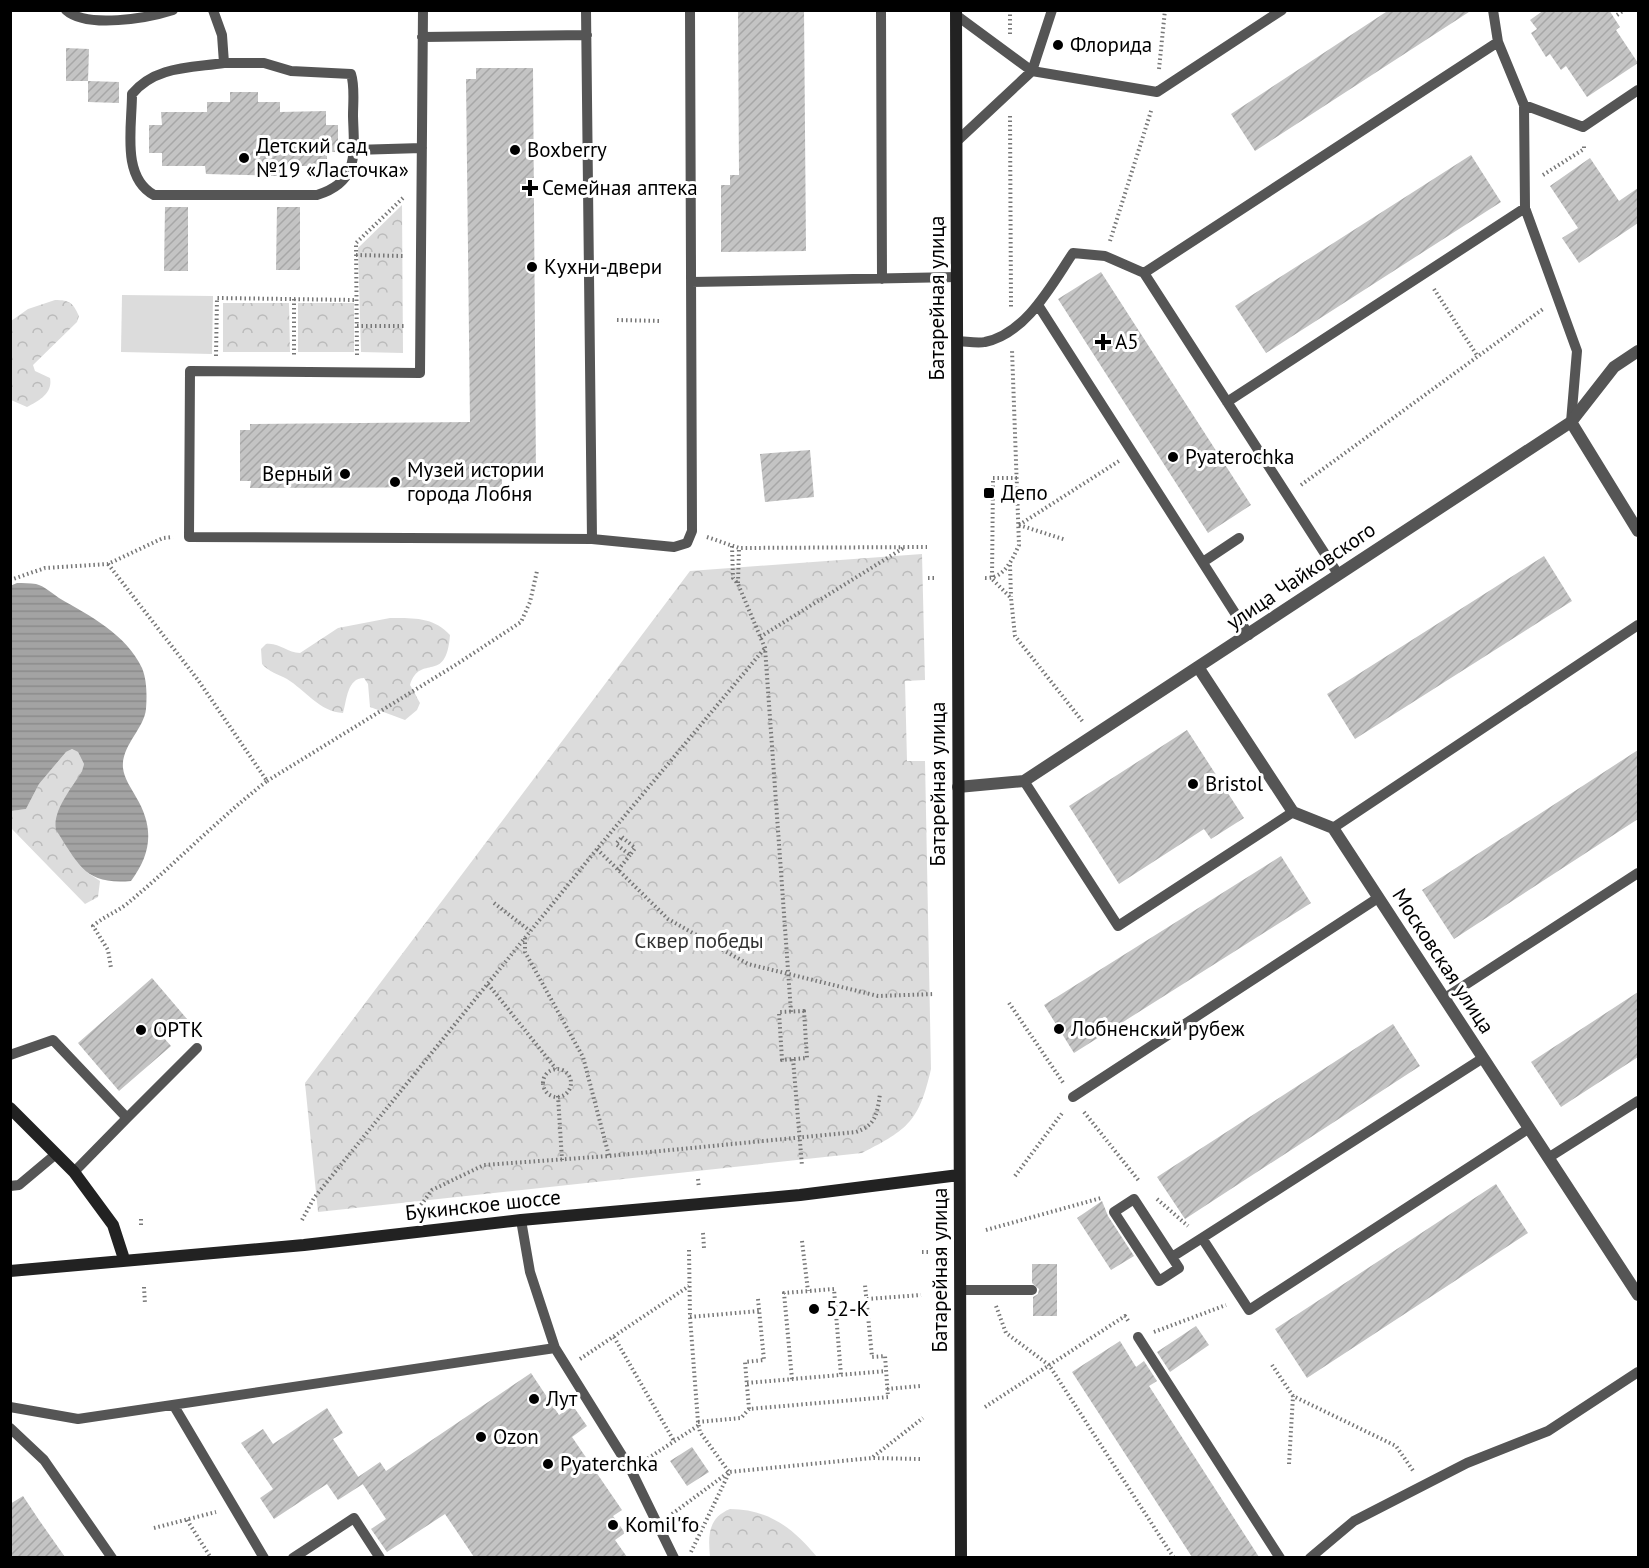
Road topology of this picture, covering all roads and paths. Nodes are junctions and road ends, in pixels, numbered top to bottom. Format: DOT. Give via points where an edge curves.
graph roads {
  1 [pos="66,10"];
  2 [pos="173,10"];
  3 [pos="213,10"];
  4 [pos="423,10"];
  5 [pos="586,10"];
  6 [pos="690,10"];
  7 [pos="880,10"];
  8 [pos="1010,10"];
  9 [pos="1052,10"];
  10 [pos="1165,10"];
  11 [pos="1282,10"];
  12 [pos="1492,10"];
  13 [pos="1624,10"];
  14 [pos="956,13"];
  15 [pos="1617,15"];
  16 [pos="587,34"];
  17 [pos="423,37"];
  18 [pos="1498,42"];
  19 [pos="1011,55"];
  20 [pos="224,63"];
  21 [pos="1032,71"];
  22 [pos="1638,90"];
  23 [pos="1010,92"];
  24 [pos="1157,92"];
  25 [pos="1524,105"];
  26 [pos="1583,127"];
  27 [pos="956,142"];
  28 [pos="422,148"];
  29 [pos="354,150"];
  30 [pos="422,179"];
  31 [pos="1525,187"];
  32 [pos="1525,208"];
  33 [pos="356,255"];
  34 [pos="402,256"];
  35 [pos="1106,256"];
  36 [pos="1144,273"];
  37 [pos="1425,275"];
  38 [pos="957,277"];
  39 [pos="882,279"];
  40 [pos="691,282"];
  41 [pos="294,299"];
  42 [pos="356,300"];
  43 [pos="1038,305"];
  44 [pos="1543,308"];
  45 [pos="617,320"];
  46 [pos="662,321"];
  47 [pos="357,326"];
  48 [pos="403,326"];
  49 [pos="1012,329"];
  50 [pos="957,341"];
  51 [pos="1638,351"];
  52 [pos="1478,357"];
  53 [pos="216,371"];
  54 [pos="294,372"];
  55 [pos="357,372"];
  56 [pos="1227,402"];
  57 [pos="1571,422"];
  58 [pos="1132,452"];
  59 [pos="1017,478"];
  60 [pos="1286,496"];
  61 [pos="1018,525"];
  62 [pos="692,531"];
  63 [pos="1638,531"];
  64 [pos="189,537"];
  65 [pos="592,538"];
  66 [pos="1239,538"];
  67 [pos="1066,540"];
  68 [pos="732,546"];
  69 [pos="907,546"];
  70 [pos="927,548"];
  71 [pos="739,549"];
  72 [pos="1203,562"];
  73 [pos="108,564"];
  74 [pos="1010,565"];
  75 [pos="537,571"];
  76 [pos="1338,574"];
  77 [pos="928,578"];
  78 [pos="935,578"];
  79 [pos="985,578"];
  80 [pos="992,579"];
  81 [pos="10,580"];
  82 [pos="738,584"];
  83 [pos="1011,598"];
  84 [pos="1638,625"];
  85 [pos="1249,635"];
  86 [pos="760,637"];
  87 [pos="765,648"];
  88 [pos="1198,667"];
  89 [pos="1093,735"];
  90 [pos="267,781"];
  91 [pos="1023,781"];
  92 [pos="958,787"];
  93 [pos="1293,812"];
  94 [pos="1332,828"];
  95 [pos="597,849"];
  96 [pos="630,855"];
  97 [pos="618,870"];
  98 [pos="1638,873"];
  99 [pos="1378,898"];
  100 [pos="494,903"];
  101 [pos="530,931"];
  102 [pos="525,937"];
  103 [pos="111,968"];
  104 [pos="787,975"];
  105 [pos="488,984"];
  106 [pos="935,994"];
  107 [pos="1444,998"];
  108 [pos="1009,1004"];
  109 [pos="791,1012"];
  110 [pos="197,1048"];
  111 [pos="10,1055"];
  112 [pos="1483,1058"];
  113 [pos="793,1059"];
  114 [pos="556,1069"];
  115 [pos="880,1094"];
  116 [pos="558,1096"];
  117 [pos="1073,1097"];
  118 [pos="1638,1101"];
  119 [pos="10,1108"];
  120 [pos="127,1118"];
  121 [pos="1528,1129"];
  122 [pos="800,1138"];
  123 [pos="56,1154"];
  124 [pos="609,1156"];
  125 [pos="1548,1158"];
  126 [pos="562,1160"];
  127 [pos="802,1166"];
  128 [pos="74,1172"];
  129 [pos="959,1175"];
  130 [pos="1015,1176"];
  131 [pos="10,1186"];
  132 [pos="1142,1186"];
  133 [pos="1151,1193"];
  134 [pos="1109,1196"];
  135 [pos="421,1205"];
  136 [pos="141,1220"];
  137 [pos="302,1220"];
  138 [pos="521,1220"];
  139 [pos="141,1227"];
  140 [pos="986,1230"];
  141 [pos="703,1233"];
  142 [pos="1202,1238"];
  143 [pos="802,1241"];
  144 [pos="704,1248"];
  145 [pos="689,1250"];
  146 [pos="922,1252"];
  147 [pos="932,1252"];
  148 [pos="1172,1257"];
  149 [pos="124,1259"];
  150 [pos="10,1271"];
  151 [pos="689,1285"];
  152 [pos="865,1286"];
  153 [pos="144,1287"];
  154 [pos="960,1290"];
  155 [pos="1032,1290"];
  156 [pos="808,1292"];
  157 [pos="1638,1294"];
  158 [pos="921,1295"];
  159 [pos="758,1299"];
  160 [pos="867,1299"];
  161 [pos="994,1299"];
  162 [pos="1242,1299"];
  163 [pos="145,1304"];
  164 [pos="759,1311"];
  165 [pos="690,1317"];
  166 [pos="614,1337"];
  167 [pos="1138,1337"];
  168 [pos="555,1348"];
  169 [pos="1049,1365"];
  170 [pos="1272,1365"];
  171 [pos="567,1367"];
  172 [pos="886,1371"];
  173 [pos="841,1375"];
  174 [pos="1637,1377"];
  175 [pos="792,1379"];
  176 [pos="747,1383"];
  177 [pos="920,1386"];
  178 [pos="887,1389"];
  179 [pos="1293,1396"];
  180 [pos="174,1406"];
  181 [pos="10,1407"];
  182 [pos="986,1407"];
  183 [pos="750,1409"];
  184 [pos="923,1418"];
  185 [pos="698,1424"];
  186 [pos="10,1428"];
  187 [pos="674,1441"];
  188 [pos="872,1458"];
  189 [pos="920,1459"];
  190 [pos="1289,1464"];
  191 [pos="631,1470"];
  192 [pos="729,1472"];
  193 [pos="1422,1486"];
  194 [pos="234,1507"];
  195 [pos="187,1520"];
  196 [pos="659,1523"];
  197 [pos="154,1528"];
  198 [pos="112,1557"];
  199 [pos="211,1557"];
  200 [pos="264,1557"];
  201 [pos="293,1557"];
  202 [pos="380,1557"];
  203 [pos="674,1557"];
  204 [pos="688,1557"];
  205 [pos="962,1557"];
  206 [pos="1174,1557"];
  207 [pos="1280,1557"];
  208 [pos="1310,1557"];
  1 -- 2 [label="lane" via="92,20 149,18"];
  3 -- 20 [label="lane" via="222,35"];
  4 -- 17 [label="lane"];
  5 -- 16 [label="lane"];
  6 -- 40 [label="lane"];
  7 -- 39 [label="lane"];
  8 -- 19 [label="path"];
  9 -- 21 [label="lane"];
  10 -- 24 [label="path"];
  11 -- 24 [label="lane"];
  12 -- 18 [label="lane"];
  13 -- 15 [label="path"];
  14 -- 19 [label="lane"];
  14 -- 27 [label="main road, Батарейная улица"];
  16 -- 17 [label="lane"];
  16 -- 65 [label="lane"];
  17 -- 28 [label="lane"];
  18 -- 25 [label="lane"];
  18 -- 36 [label="lane"];
  19 -- 21 [label="lane"];
  20 -- 29 [label="lane" via="264,63 291,71 351,74"];
  20 -- 29 [label="lane" via="166,71 146,80 132,94 132,170 145,190 154,195 317,195 329,192 346,178 352,168"];
  21 -- 23 [label="lane"];
  21 -- 24 [label="lane"];
  22 -- 26 [label="lane"];
  23 -- 27 [label="lane"];
  23 -- 49 [label="path"];
  24 -- 35 [label="path"];
  25 -- 26 [label="lane"];
  25 -- 31 [label="lane"];
  26 -- 31 [label="path" via="1584,149"];
  27 -- 38 [label="main road, Батарейная улица"];
  28 -- 29 [label="lane"];
  28 -- 30 [label="lane"];
  30 -- 33 [label="path" via="356,243"];
  30 -- 55 [label="lane" via="420,373"];
  31 -- 32 [label="lane"];
  32 -- 37 [label="lane"];
  32 -- 57 [label="lane" via="1577,351"];
  33 -- 34 [label="path"];
  33 -- 42 [label="path"];
  35 -- 36 [label="lane"];
  35 -- 43 [label="lane" via="1073,253"];
  36 -- 56 [label="lane"];
  37 -- 52 [label="path"];
  37 -- 56 [label="lane"];
  38 -- 39 [label="lane"];
  38 -- 50 [label="main road, Батарейная улица"];
  39 -- 40 [label="lane"];
  40 -- 62 [label="lane"];
  41 -- 42 [label="path"];
  41 -- 53 [label="path" via="217,298"];
  41 -- 54 [label="path"];
  42 -- 47 [label="path"];
  43 -- 49 [label="lane"];
  43 -- 58 [label="lane"];
  44 -- 52 [label="path"];
  45 -- 46 [label="path"];
  47 -- 48 [label="path"];
  47 -- 55 [label="path"];
  49 -- 50 [label="lane" via="986,342"];
  49 -- 59 [label="path"];
  50 -- 92 [label="main road, Батарейная улица"];
  51 -- 57 [label="street, улица Чайковского" via="1614,367"];
  52 -- 60 [label="path"];
  53 -- 54 [label="lane"];
  53 -- 64 [label="lane" via="190,371"];
  54 -- 55 [label="lane"];
  56 -- 60 [label="lane"];
  57 -- 63 [label="street"];
  57 -- 76 [label="street, улица Чайковского"];
  58 -- 61 [label="path"];
  58 -- 72 [label="lane"];
  59 -- 61 [label="path"];
  59 -- 80 [label="path" via="993,478"];
  60 -- 76 [label="lane"];
  61 -- 67 [label="path"];
  61 -- 74 [label="path" via="1019,545"];
  62 -- 65 [label="lane" via="687,543 674,547"];
  62 -- 68 [label="path"];
  64 -- 65 [label="lane"];
  64 -- 73 [label="path" via="163,537"];
  66 -- 72 [label="lane"];
  68 -- 71 [label="path"];
  68 -- 82 [label="path" via="733,578"];
  69 -- 70 [label="path"];
  69 -- 71 [label="path"];
  69 -- 86 [label="path"];
  71 -- 82 [label="path"];
  72 -- 85 [label="lane"];
  73 -- 81 [label="path" via="45,568"];
  73 -- 90 [label="path" via="198,680"];
  74 -- 80 [label="path"];
  74 -- 83 [label="path"];
  75 -- 90 [label="path" via="530,602 520,622"];
  76 -- 85 [label="street, улица Чайковского"];
  77 -- 78 [label="path"];
  79 -- 80 [label="path"];
  80 -- 83 [label="path"];
  82 -- 86 [label="path"];
  83 -- 89 [label="path" via="1015,636"];
  84 -- 94 [label="lane"];
  85 -- 88 [label="street, улица Чайковского"];
  86 -- 87 [label="path"];
  87 -- 95 [label="path"];
  87 -- 104 [label="path"];
  88 -- 89 [label="street, улица Чайковского"];
  88 -- 93 [label="street"];
  89 -- 91 [label="street, улица Чайковского"];
  90 -- 103 [label="path" via="125,905 93,926 108,950"];
  91 -- 92 [label="street, улица Чайковского"];
  91 -- 93 [label="lane" via="1118,926"];
  92 -- 129 [label="main road, Батарейная улица"];
  93 -- 94 [label="street"];
  94 -- 99 [label="street, Московская улица"];
  95 -- 97 [label="path"];
  95 -- 101 [label="path"];
  96 -- 96 [label="path" via="616,844 622,837 635,848"];
  96 -- 97 [label="path"];
  97 -- 104 [label="path" via="668,919 748,964"];
  98 -- 107 [label="lane"];
  99 -- 107 [label="street, Московская улица"];
  99 -- 117 [label="lane"];
  100 -- 101 [label="path"];
  101 -- 102 [label="path"];
  102 -- 105 [label="path"];
  102 -- 124 [label="path" via="525,952 583,1057"];
  104 -- 106 [label="path" via="878,996"];
  104 -- 109 [label="path"];
  105 -- 114 [label="path"];
  105 -- 137 [label="path" via="314,1198"];
  107 -- 112 [label="street, Московская улица"];
  108 -- 117 [label="path"];
  109 -- 113 [label="path" via="779,1012 779,1024 782,1060"];
  109 -- 113 [label="path" via="804,1011 807,1058"];
  110 -- 120 [label="lane"];
  111 -- 120 [label="lane" via="53,1040"];
  112 -- 121 [label="street, Московская улица"];
  112 -- 142 [label="lane"];
  113 -- 122 [label="path"];
  114 -- 116 [label="path" via="563,1070 571,1082 569,1089"];
  114 -- 116 [label="path" via="549,1071 543,1084 550,1095"];
  115 -- 122 [label="path" via="877,1117 869,1127"];
  116 -- 126 [label="path"];
  117 -- 130 [label="path"];
  117 -- 132 [label="path"];
  118 -- 125 [label="lane"];
  119 -- 123 [label="main road"];
  120 -- 128 [label="lane"];
  121 -- 125 [label="street, Московская улица"];
  121 -- 162 [label="lane" via="1249,1310"];
  122 -- 124 [label="path"];
  122 -- 127 [label="path"];
  123 -- 128 [label="main road"];
  123 -- 131 [label="lane" via="20,1185"];
  124 -- 126 [label="path"];
  125 -- 157 [label="street, Московская улица"];
  126 -- 135 [label="path" via="484,1165 432,1190"];
  128 -- 149 [label="main road" via="113,1225"];
  129 -- 138 [label="main road, Букинское шоссе" via="800,1196"];
  129 -- 154 [label="main road, Батарейная улица"];
  133 -- 142 [label="path"];
  134 -- 140 [label="path"];
  136 -- 139 [label="path"];
  138 -- 149 [label="main road, Букинское шоссе" via="304,1245"];
  138 -- 168 [label="lane" via="530,1272"];
  141 -- 144 [label="path"];
  142 -- 148 [label="lane"];
  142 -- 162 [label="lane"];
  143 -- 156 [label="path"];
  145 -- 151 [label="path"];
  146 -- 147 [label="path"];
  148 -- 148 [label="lane" via="1179,1268 1159,1281 1114,1212 1134,1199"];
  149 -- 150 [label="main road, Букинское шоссе"];
  151 -- 165 [label="path"];
  151 -- 166 [label="path"];
  152 -- 160 [label="path"];
  153 -- 163 [label="path"];
  154 -- 155 [label="lane"];
  154 -- 205 [label="main road, Батарейная улица"];
  156 -- 173 [label="path" via="834,1289"];
  156 -- 175 [label="path" via="784,1293"];
  158 -- 160 [label="path"];
  159 -- 164 [label="path"];
  160 -- 172 [label="path" via="872,1358 885,1356"];
  161 -- 169 [label="path" via="1006,1333"];
  162 -- 167 [label="path"];
  164 -- 165 [label="path"];
  164 -- 176 [label="path" via="764,1360 746,1362"];
  165 -- 185 [label="path"];
  166 -- 171 [label="path"];
  166 -- 187 [label="path"];
  167 -- 169 [label="path" via="1125,1316"];
  167 -- 207 [label="lane"];
  168 -- 171 [label="lane"];
  168 -- 180 [label="lane"];
  169 -- 182 [label="path"];
  169 -- 206 [label="path"];
  170 -- 179 [label="path"];
  171 -- 191 [label="lane"];
  172 -- 173 [label="path"];
  172 -- 178 [label="path"];
  173 -- 175 [label="path"];
  174 -- 193 [label="lane" via="1548,1431 1467,1463"];
  175 -- 176 [label="path"];
  176 -- 183 [label="path"];
  177 -- 178 [label="path"];
  178 -- 183 [label="path" via="888,1397"];
  179 -- 190 [label="path"];
  179 -- 193 [label="path" via="1396,1446"];
  180 -- 181 [label="lane" via="78,1419"];
  180 -- 194 [label="lane"];
  183 -- 185 [label="path" via="741,1418"];
  184 -- 188 [label="path"];
  185 -- 187 [label="path"];
  185 -- 192 [label="path"];
  186 -- 198 [label="lane" via="44,1460"];
  187 -- 191 [label="path"];
  188 -- 189 [label="path"];
  188 -- 192 [label="path"];
  191 -- 196 [label="lane"];
  192 -- 196 [label="path"];
  192 -- 204 [label="path"];
  193 -- 208 [label="lane" via="1354,1521"];
  194 -- 195 [label="path"];
  194 -- 200 [label="lane"];
  195 -- 197 [label="path"];
  195 -- 199 [label="path"];
  196 -- 203 [label="lane"];
  201 -- 202 [label="lane" via="354,1518"];
}
